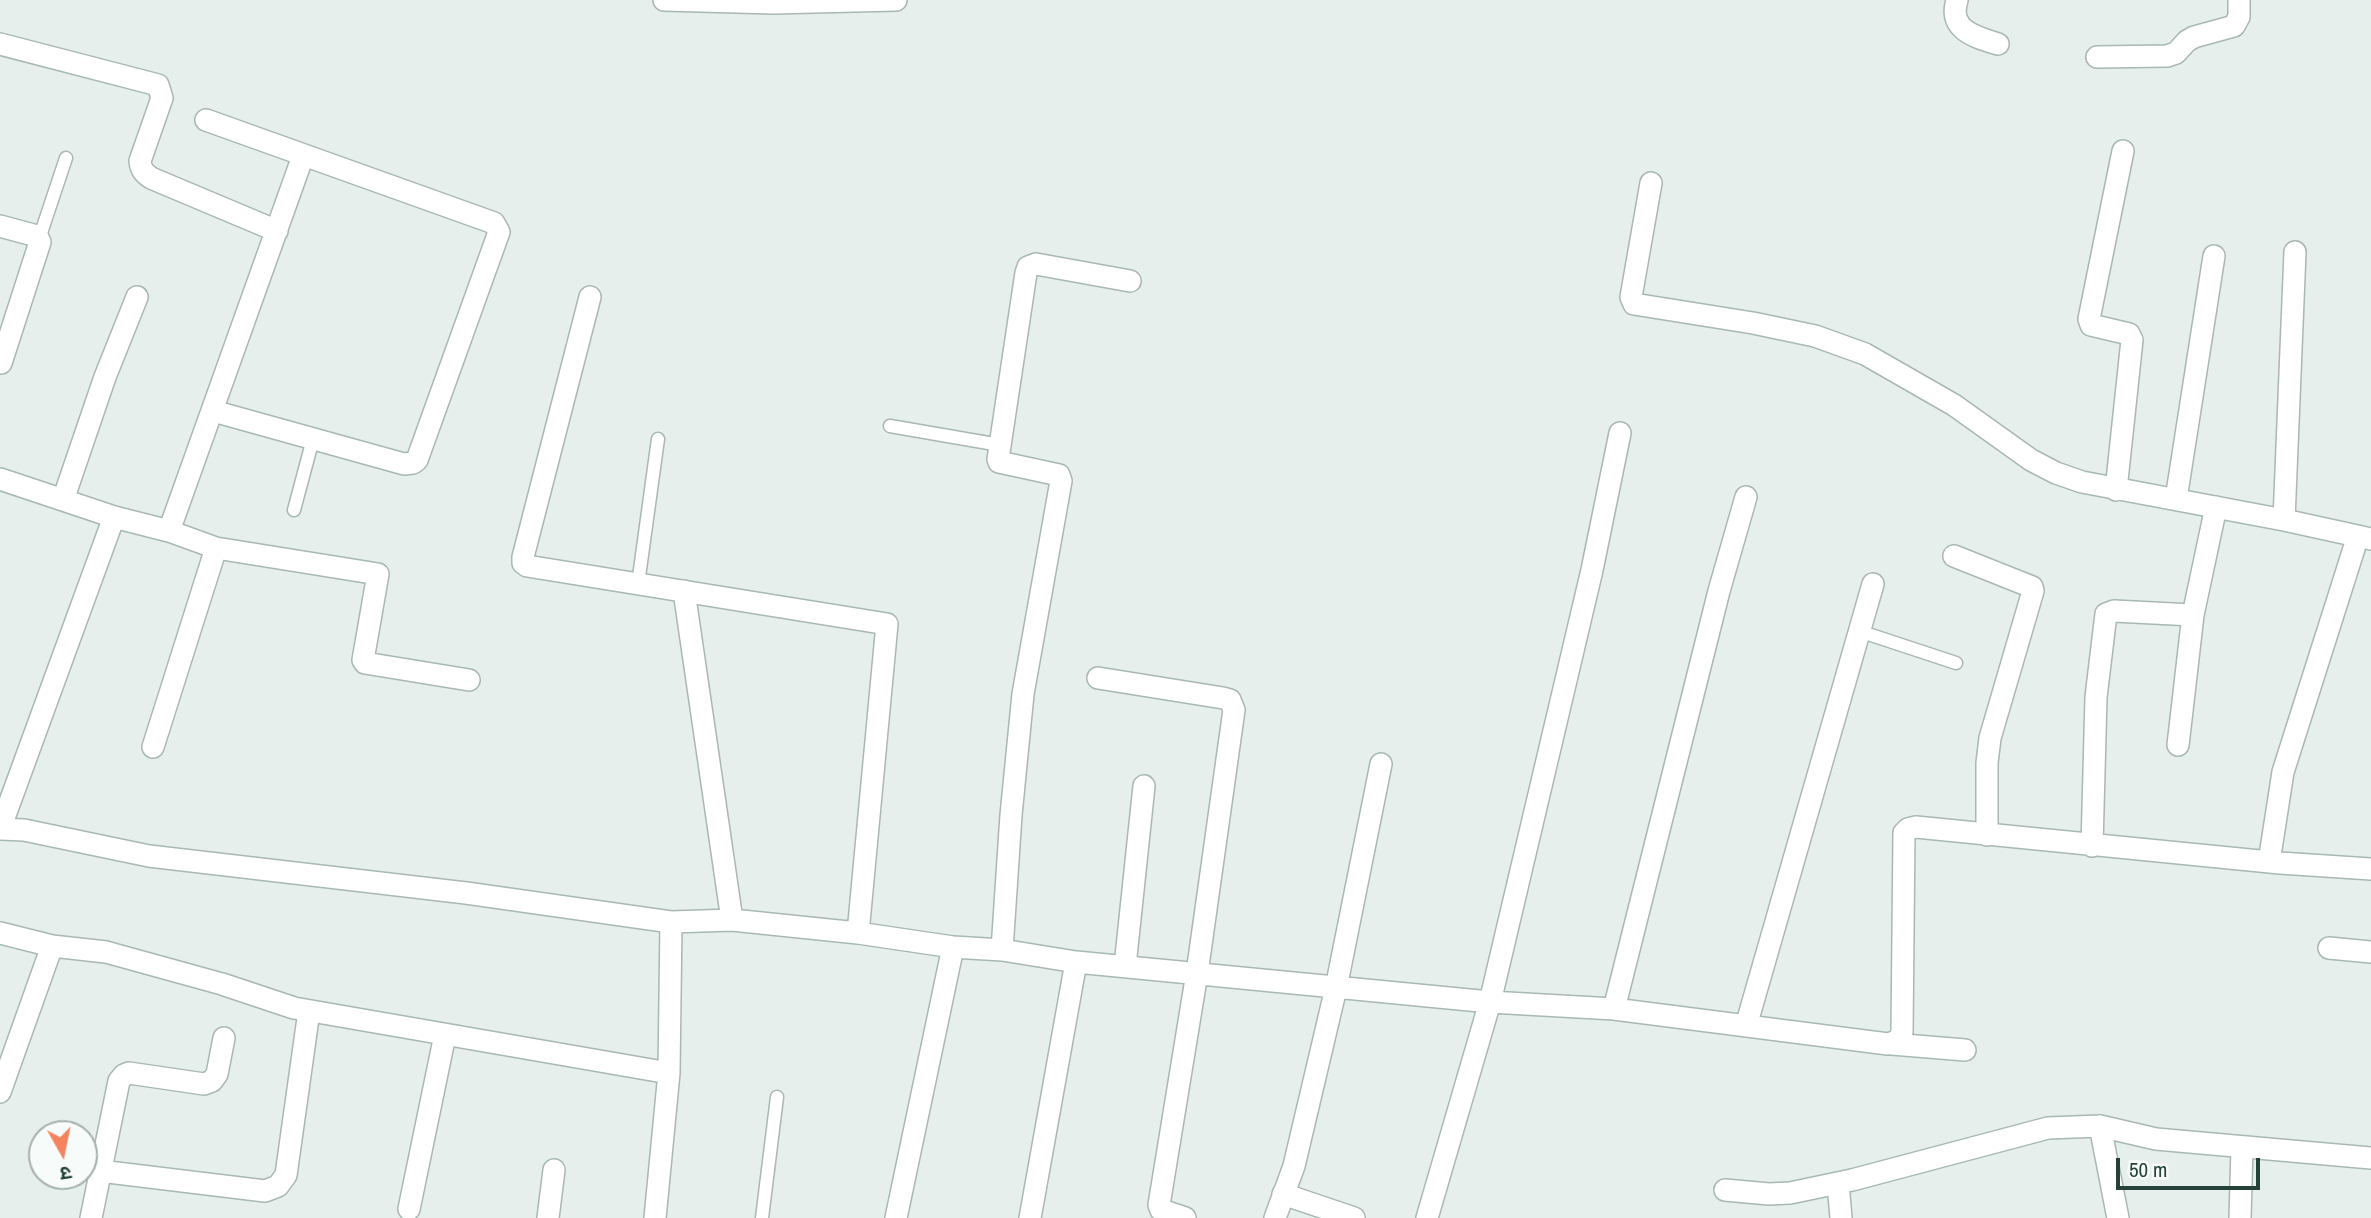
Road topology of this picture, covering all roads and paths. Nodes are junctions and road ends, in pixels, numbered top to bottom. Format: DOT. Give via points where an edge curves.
graph roads {
  1 [pos="664,0"];
  2 [pos="896,0"];
  3 [pos="1957,0"];
  4 [pos="2239,0"];
  5 [pos="728,1"];
  6 [pos="0,44"];
  7 [pos="1998,44"];
  8 [pos="2097,57"];
  9 [pos="206,120"];
  10 [pos="2123,151"];
  11 [pos="303,156"];
  12 [pos="66,158"];
  13 [pos="1651,183"];
  14 [pos="0,226"];
  15 [pos="277,231"];
  16 [pos="39,239"];
  17 [pos="2295,252"];
  18 [pos="2214,256"];
  19 [pos="1130,281"];
  20 [pos="137,297"];
  21 [pos="590,297"];
  22 [pos="1,363"];
  23 [pos="214,411"];
  24 [pos="890,426"];
  25 [pos="1620,433"];
  26 [pos="313,439"];
  27 [pos="658,439"];
  28 [pos="1000,445"];
  29 [pos="0,481"];
  30 [pos="2116,490"];
  31 [pos="1746,496"];
  32 [pos="2176,499"];
  33 [pos="63,500"];
  34 [pos="2216,507"];
  35 [pos="294,510"];
  36 [pos="114,517"];
  37 [pos="2284,520"];
  38 [pos="169,531"];
  39 [pos="2365,538"];
  40 [pos="216,548"];
  41 [pos="1954,556"];
  42 [pos="638,584"];
  43 [pos="1873,584"];
  44 [pos="684,591"];
  45 [pos="2193,615"];
  46 [pos="1859,631"];
  47 [pos="1956,663"];
  48 [pos="1098,678"];
  49 [pos="468,680"];
  50 [pos="2178,745"];
  51 [pos="153,747"];
  52 [pos="1381,764"];
  53 [pos="1144,786"];
  54 [pos="0,829"];
  55 [pos="1987,835"];
  56 [pos="2092,846"];
  57 [pos="2269,862"];
  58 [pos="2371,869"];
  59 [pos="732,920"];
  60 [pos="671,922"];
  61 [pos="0,933"];
  62 [pos="858,933"];
  63 [pos="52,946"];
  64 [pos="953,947"];
  65 [pos="2329,948"];
  66 [pos="1002,950"];
  67 [pos="2371,952"];
  68 [pos="1076,962"];
  69 [pos="1125,966"];
  70 [pos="1197,973"];
  71 [pos="1336,988"];
  72 [pos="1490,1002"];
  73 [pos="1614,1009"];
  74 [pos="309,1011"];
  75 [pos="1746,1026"];
  76 [pos="445,1035"];
  77 [pos="224,1038"];
  78 [pos="1892,1044"];
  79 [pos="1965,1050"];
  80 [pos="668,1073"];
  81 [pos="0,1092"];
  82 [pos="777,1097"];
  83 [pos="2100,1126"];
  84 [pos="2242,1148"];
  85 [pos="2371,1158"];
  86 [pos="554,1170"];
  87 [pos="100,1171"];
  88 [pos="1839,1183"];
  89 [pos="1725,1190"];
  90 [pos="1283,1194"];
  91 [pos="409,1209"];
  92 [pos="91,1218"];
  93 [pos="548,1218"];
  94 [pos="655,1218"];
  95 [pos="762,1218"];
  96 [pos="896,1218"];
  97 [pos="1030,1218"];
  98 [pos="1185,1218"];
  99 [pos="1275,1218"];
  100 [pos="1354,1218"];
  101 [pos="1427,1218"];
  102 [pos="1841,1218"];
  103 [pos="2118,1218"];
  104 [pos="2240,1218"];
  1 -- 5 [label="street"];
  2 -- 5 [label="street"];
  3 -- 7 [label="street" via="1954,15 1963,29"];
  4 -- 8 [label="street" via="2234,26 2194,37 2176,53"];
  6 -- 15 [label="street" via="158,85 162,98 140,160 144,173"];
  9 -- 11 [label="street"];
  10 -- 30 [label="street" via="2089,319 2091,325 2129,334 2132,340"];
  11 -- 15 [label="street"];
  11 -- 26 [label="street" via="494,223 499,232 417,460 404,464"];
  12 -- 16 [label="lane"];
  13 -- 30 [label="street" via="1631,298 1634,304 1815,335 1866,354 1954,405 2031,460 2082,482"];
  14 -- 16 [label="street"];
  15 -- 23 [label="street"];
  16 -- 22 [label="street"];
  17 -- 37 [label="street"];
  18 -- 32 [label="street"];
  19 -- 28 [label="street" via="1036,264 1028,267"];
  20 -- 33 [label="street"];
  21 -- 42 [label="street" via="523,563"];
  23 -- 26 [label="street"];
  23 -- 38 [label="street"];
  24 -- 28 [label="lane"];
  25 -- 72 [label="street"];
  26 -- 35 [label="lane"];
  27 -- 42 [label="lane"];
  28 -- 66 [label="street" via="999,462 1059,475 1061,481 1023,694"];
  29 -- 33 [label="street"];
  30 -- 32 [label="street"];
  31 -- 73 [label="street"];
  32 -- 34 [label="street"];
  33 -- 36 [label="street"];
  34 -- 37 [label="street"];
  34 -- 45 [label="street"];
  36 -- 38 [label="street"];
  36 -- 54 [label="street"];
  37 -- 39 [label="street"];
  38 -- 40 [label="street"];
  39 -- 57 [label="street" via="2283,772"];
  40 -- 49 [label="street" via="378,573 365,663"];
  40 -- 51 [label="street"];
  41 -- 55 [label="street" via="2033,591 1990,738"];
  42 -- 44 [label="street"];
  43 -- 46 [label="street"];
  44 -- 59 [label="street"];
  44 -- 62 [label="street" via="887,624"];
  45 -- 50 [label="street"];
  45 -- 56 [label="street" via="2106,614 2096,697"];
  46 -- 47 [label="lane"];
  46 -- 75 [label="street"];
  48 -- 70 [label="street" via="1223,698 1233,705"];
  52 -- 71 [label="street"];
  53 -- 69 [label="street"];
  54 -- 60 [label="street" via="149,856"];
  55 -- 56 [label="street"];
  55 -- 78 [label="street" via="1916,827 1904,833 1902,1032"];
  56 -- 57 [label="street"];
  57 -- 58 [label="street"];
  59 -- 60 [label="street"];
  59 -- 62 [label="street"];
  60 -- 80 [label="street"];
  61 -- 63 [label="street"];
  62 -- 64 [label="street"];
  63 -- 74 [label="street" via="106,952"];
  63 -- 81 [label="street"];
  64 -- 66 [label="street"];
  64 -- 96 [label="street"];
  65 -- 67 [label="street"];
  66 -- 68 [label="street"];
  68 -- 69 [label="street"];
  68 -- 97 [label="street"];
  69 -- 70 [label="street"];
  70 -- 71 [label="street"];
  70 -- 98 [label="street" via="1159,1205 1161,1210"];
  71 -- 72 [label="street"];
  71 -- 90 [label="street" via="1294,1166"];
  72 -- 73 [label="street"];
  72 -- 101 [label="street"];
  73 -- 75 [label="street"];
  74 -- 76 [label="street"];
  74 -- 87 [label="street" via="286,1175 278,1186 265,1191"];
  75 -- 78 [label="street"];
  76 -- 80 [label="street"];
  76 -- 91 [label="street"];
  77 -- 87 [label="street" via="216,1074 204,1084 124,1075"];
  78 -- 79 [label="street"];
  80 -- 94 [label="street"];
  82 -- 95 [label="lane"];
  83 -- 84 [label="street" via="2156,1139"];
  83 -- 88 [label="street" via="2048,1128"];
  83 -- 103 [label="street"];
  84 -- 85 [label="street"];
  84 -- 104 [label="street"];
  86 -- 93 [label="street"];
  87 -- 92 [label="street"];
  88 -- 89 [label="street" via="1779,1194"];
  88 -- 102 [label="street"];
  90 -- 99 [label="street"];
  90 -- 100 [label="street"];
}
